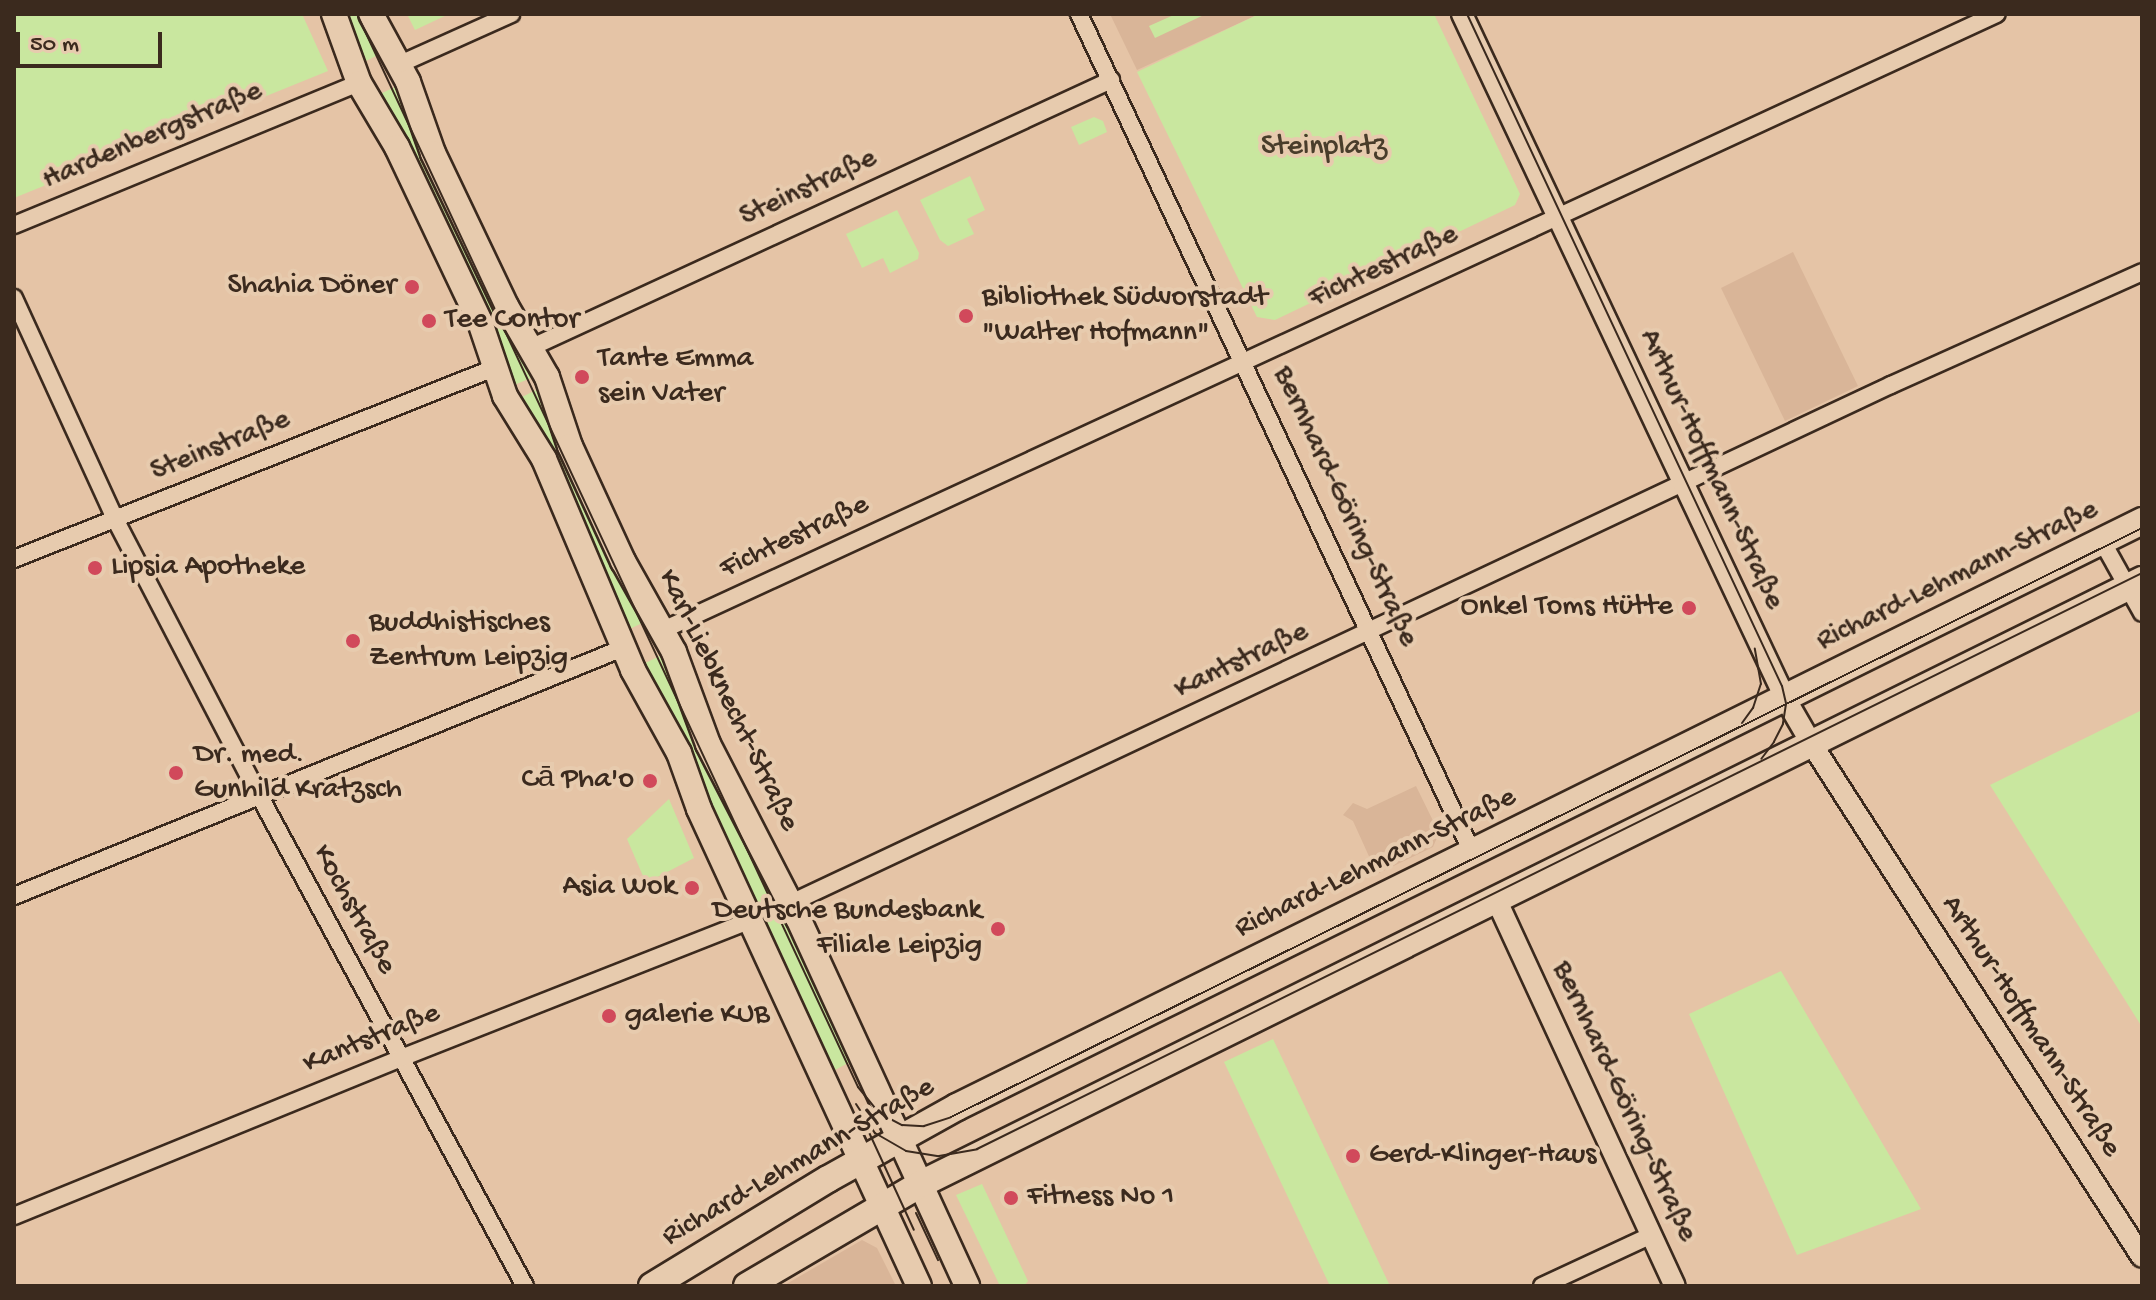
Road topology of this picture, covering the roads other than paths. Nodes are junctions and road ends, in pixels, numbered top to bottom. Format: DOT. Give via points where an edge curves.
graph roads {
  1 [pos="334,14"];
  2 [pos="371,14"];
  3 [pos="511,14"];
  4 [pos="1079,14"];
  5 [pos="1462,14"];
  6 [pos="1997,14"];
  7 [pos="400,64"];
  8 [pos="1111,80"];
  9 [pos="359,83"];
  10 [pos="1559,217"];
  11 [pos="14,225"];
  12 [pos="2142,272"];
  13 [pos="14,298"];
  14 [pos="530,348"];
  15 [pos="1243,363"];
  16 [pos="494,368"];
  17 [pos="1684,484"];
  18 [pos="115,519"];
  19 [pos="2142,521"];
  20 [pos="2102,541"];
  21 [pos="14,559"];
  22 [pos="2134,584"];
  23 [pos="2142,613"];
  24 [pos="663,630"];
  25 [pos="1369,633"];
  26 [pos="623,648"];
  27 [pos="1785,698"];
  28 [pos="1811,743"];
  29 [pos="260,797"];
  30 [pos="1472,852"];
  31 [pos="14,896"];
  32 [pos="1496,899"];
  33 [pos="791,903"];
  34 [pos="752,920"];
  35 [pos="401,1058"];
  36 [pos="901,1139"];
  37 [pos="861,1160"];
  38 [pos="921,1184"];
  39 [pos="881,1206"];
  40 [pos="14,1216"];
  41 [pos="1652,1235"];
  42 [pos="2142,1257"];
  43 [pos="525,1286"];
  44 [pos="652,1286"];
  45 [pos="747,1286"];
  46 [pos="919,1286"];
  47 [pos="967,1286"];
  48 [pos="1542,1286"];
  49 [pos="1675,1286"];
  1 -- 9 [label="main road"];
  2 -- 7 [label="main road, Karl-Liebknecht-Straße"];
  3 -- 7 [label="street"];
  4 -- 8 [label="street, Bernhard-Göring-Straße"];
  5 -- 10 [label="street, Arthur-Hoffmann-Straße"];
  6 -- 10 [label="street, Fichtestraße"];
  7 -- 14 [label="main road, Karl-Liebknecht-Straße" via="433,153"];
  8 -- 14 [label="street, Steinstraße"];
  8 -- 15 [label="street, Bernhard-Göring-Straße"];
  9 -- 11 [label="street, Hardenbergstraße"];
  9 -- 16 [label="main road" via="397,147 453,265 480,322"];
  10 -- 15 [label="street, Fichtestraße"];
  10 -- 17 [label="street, Arthur-Hoffmann-Straße"];
  12 -- 17 [label="street, Kantstraße"];
  13 -- 18 [label="street, Kochstraße"];
  14 -- 24 [label="main road, Karl-Liebknecht-Straße" via="623,561"];
  15 -- 24 [label="street, Fichtestraße"];
  15 -- 25 [label="street, Bernhard-Göring-Straße"];
  16 -- 18 [label="street, Steinstraße"];
  16 -- 26 [label="main road" via="544,459"];
  17 -- 25 [label="street, Kantstraße"];
  17 -- 27 [label="street, Arthur-Hoffmann-Straße"];
  18 -- 21 [label="street, Steinstraße"];
  18 -- 29 [label="street, Kochstraße"];
  19 -- 20 [label="main road, Richard-Lehmann-Straße"];
  20 -- 22 [label="street"];
  20 -- 27 [label="main road, Richard-Lehmann-Straße"];
  22 -- 23 [label="street"];
  22 -- 28 [label="main road"];
  24 -- 33 [label="main road, Karl-Liebknecht-Straße" via="714,757"];
  25 -- 30 [label="street, Bernhard-Göring-Straße"];
  25 -- 33 [label="street, Kantstraße"];
  26 -- 29 [label="street"];
  26 -- 34 [label="main road" via="679,753"];
  27 -- 28 [label="street, Arthur-Hoffmann-Straße"];
  27 -- 30 [label="main road, Richard-Lehmann-Straße"];
  28 -- 32 [label="main road"];
  28 -- 42 [label="street, Arthur-Hoffmann-Straße"];
  29 -- 31 [label="street"];
  29 -- 35 [label="street, Kochstraße"];
  30 -- 36 [label="main road, Richard-Lehmann-Straße"];
  32 -- 38 [label="main road"];
  32 -- 41 [label="street, Bernhard-Göring-Straße"];
  33 -- 36 [label="main road, Karl-Liebknecht-Straße"];
  34 -- 35 [label="street, Kantstraße"];
  34 -- 37 [label="main road"];
  35 -- 40 [label="street, Kantstraße"];
  35 -- 43 [label="street, Kochstraße"];
  36 -- 37 [label="main road, Richard-Lehmann-Straße"];
  36 -- 38 [label="main road, Karl-Liebknecht-Straße"];
  37 -- 39 [label="main road"];
  37 -- 44 [label="main road, Richard-Lehmann-Straße"];
  38 -- 39 [label="main road"];
  38 -- 47 [label="main road, Karl-Liebknecht-Straße"];
  39 -- 45 [label="main road"];
  39 -- 46 [label="main road"];
  41 -- 48 [label="street"];
  41 -- 49 [label="street, Bernhard-Göring-Straße"];
}
